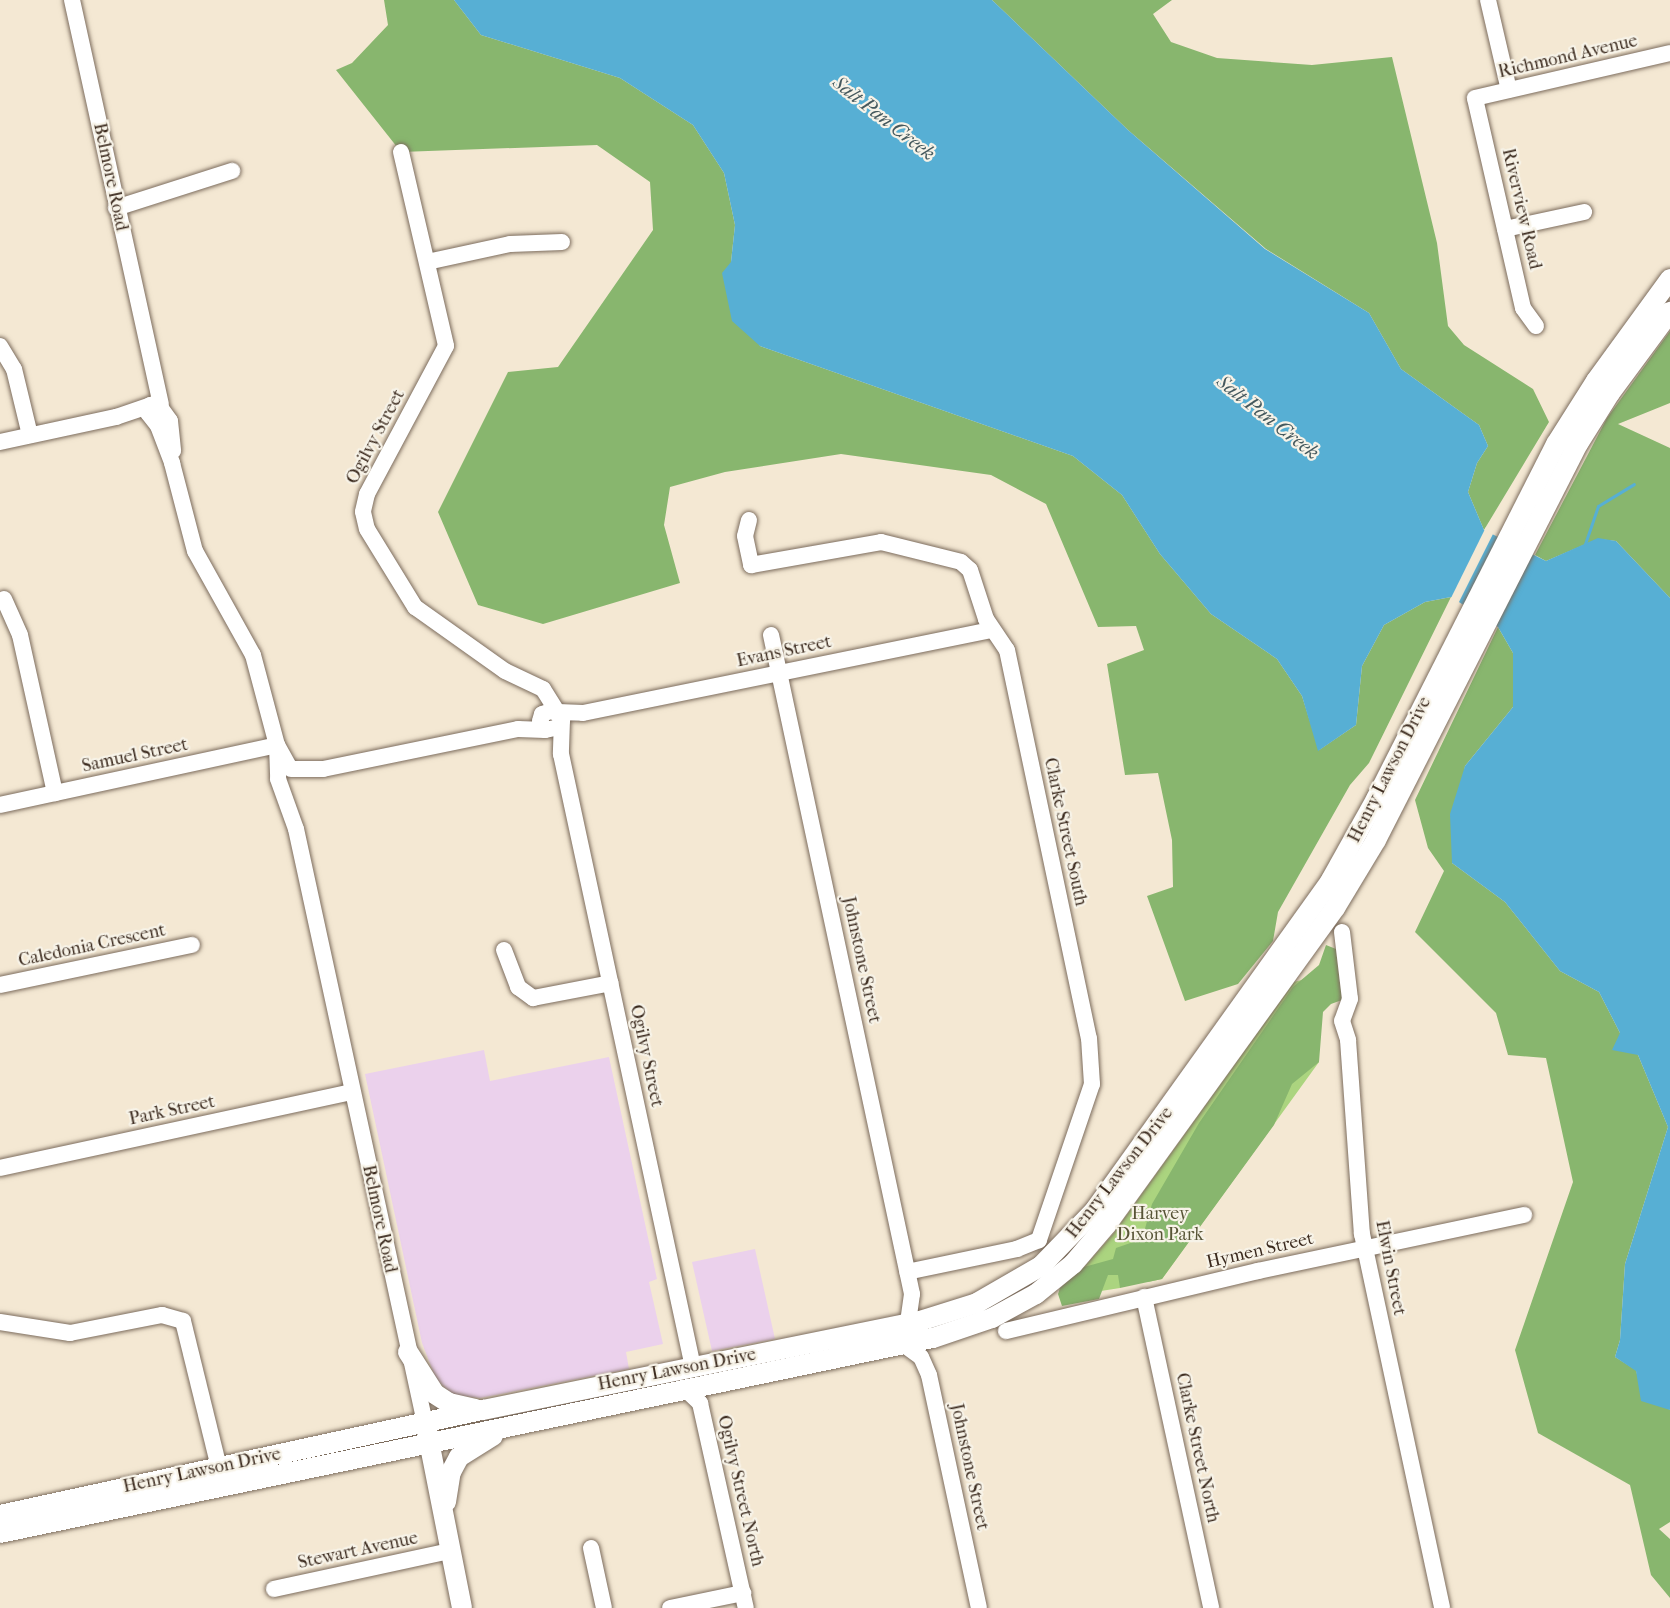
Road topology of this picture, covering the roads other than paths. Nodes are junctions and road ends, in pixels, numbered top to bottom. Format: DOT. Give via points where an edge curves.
graph roads {
  1 [pos="72,0"];
  2 [pos="1488,0"];
  3 [pos="1670,53"];
  4 [pos="1509,90"];
  5 [pos="1475,98"];
  6 [pos="400,152"];
  7 [pos="232,171"];
  8 [pos="116,208"];
  9 [pos="1584,212"];
  10 [pos="1505,229"];
  11 [pos="562,242"];
  12 [pos="427,262"];
  13 [pos="1670,279"];
  14 [pos="1670,312"];
  15 [pos="1536,326"];
  16 [pos="0,346"];
  17 [pos="155,409"];
  18 [pos="30,435"];
  19 [pos="0,442"];
  20 [pos="1529,514"];
  21 [pos="749,520"];
  22 [pos="4,599"];
  23 [pos="992,630"];
  24 [pos="771,635"];
  25 [pos="779,673"];
  26 [pos="551,721"];
  27 [pos="277,745"];
  28 [pos="288,776"];
  29 [pos="55,793"];
  30 [pos="0,805"];
  31 [pos="1342,932"];
  32 [pos="192,945"];
  33 [pos="504,950"];
  34 [pos="1280,969"];
  35 [pos="611,984"];
  36 [pos="0,985"];
  37 [pos="352,1092"];
  38 [pos="0,1168"];
  39 [pos="1524,1215"];
  40 [pos="1365,1248"];
  41 [pos="907,1272"];
  42 [pos="912,1294"];
  43 [pos="1144,1297"];
  44 [pos="933,1317"];
  45 [pos="0,1322"];
  46 [pos="908,1324"];
  47 [pos="1005,1331"];
  48 [pos="903,1344"];
  49 [pos="408,1353"];
  50 [pos="693,1367"];
  51 [pos="685,1389"];
  52 [pos="483,1410"];
  53 [pos="537,1418"];
  54 [pos="425,1423"];
  55 [pos="431,1443"];
  56 [pos="219,1468"];
  57 [pos="0,1515"];
  58 [pos="444,1520"];
  59 [pos="0,1533"];
  60 [pos="591,1548"];
  61 [pos="450,1551"];
  62 [pos="274,1589"];
  63 [pos="745,1600"];
  64 [pos="462,1608"];
  65 [pos="604,1608"];
  66 [pos="670,1608"];
  67 [pos="979,1608"];
  68 [pos="1211,1608"];
  69 [pos="1442,1608"];
  1 -- 8 [label="street, Belmore Road"];
  2 -- 4 [label="street"];
  3 -- 4 [label="street, Richmond Avenue"];
  4 -- 5 [label="street, Richmond Avenue"];
  5 -- 10 [label="street, Riverview Road"];
  6 -- 12 [label="street, Ogilvy Street"];
  7 -- 8 [label="street"];
  8 -- 17 [label="street, Belmore Road" via="149,354"];
  9 -- 10 [label="street"];
  10 -- 15 [label="street, Riverview Road" via="1524,308"];
  11 -- 12 [label="street" via="510,244"];
  12 -- 26 [label="street, Ogilvy Street" via="446,346 369,488 364,503 365,520 387,566 415,607 524,681"];
  13 -- 20 [label="main road, Henry Lawson Drive" via="1596,381"];
  14 -- 20 [label="main road, Henry Lawson Drive"];
  16 -- 18 [label="street" via="14,369"];
  17 -- 18 [label="street"];
  17 -- 27 [label="street, Belmore Road" via="195,551 253,655"];
  18 -- 19 [label="street"];
  20 -- 34 [label="main road, Henry Lawson Drive" via="1398,776"];
  21 -- 23 [label="street, Clarke Street South" via="745,536 751,565 881,542 961,562 973,576"];
  22 -- 29 [label="street" via="20,635"];
  23 -- 25 [label="street, Evans Street"];
  23 -- 41 [label="street, Clarke Street South" via="1007,650 1093,1075 1039,1240 1017,1249"];
  24 -- 25 [label="street, Johnstone Street"];
  25 -- 26 [label="street, Evans Street"];
  25 -- 41 [label="street, Johnstone Street"];
  26 -- 28 [label="street, Evans Street"];
  26 -- 35 [label="street, Ogilvy Street"];
  27 -- 28 [label="street, Belmore Road"];
  27 -- 29 [label="street, Samuel Street"];
  28 -- 37 [label="street, Belmore Road"];
  29 -- 30 [label="street, Samuel Street"];
  31 -- 40 [label="street, Elwin Street" via="1350,999 1342,1021 1349,1051"];
  32 -- 36 [label="street, Caledonia Crescent"];
  33 -- 35 [label="street" via="518,987 533,998"];
  34 -- 44 [label="main road, Henry Lawson Drive" via="1255,990 1069,1240 1010,1287"];
  34 -- 48 [label="main road, Henry Lawson Drive" via="1264,1008 1107,1224 1073,1264 1036,1294 992,1318 947,1335"];
  35 -- 50 [label="street, Ogilvy Street"];
  37 -- 38 [label="street, Park Street"];
  37 -- 49 [label="street, Belmore Road"];
  39 -- 40 [label="street, Hymen Street"];
  40 -- 43 [label="street, Hymen Street"];
  40 -- 69 [label="street, Elwin Street"];
  41 -- 42 [label="street, Johnstone Street"];
  42 -- 44 [label="street, Johnstone Street"];
  42 -- 46 [label="street, Johnstone Street"];
  43 -- 47 [label="street, Hymen Street"];
  43 -- 68 [label="street, Clarke Street North"];
  44 -- 46 [label="main road, Henry Lawson Drive"];
  45 -- 56 [label="street" via="70,1333 182,1314"];
  46 -- 50 [label="main road, Henry Lawson Drive"];
  48 -- 51 [label="main road, Henry Lawson Drive"];
  48 -- 67 [label="street, Johnstone Street" via="921,1357 929,1375"];
  49 -- 52 [label="main road" via="443,1401"];
  49 -- 54 [label="street, Belmore Road"];
  50 -- 52 [label="main road, Henry Lawson Drive"];
  51 -- 53 [label="main road, Henry Lawson Drive"];
  51 -- 63 [label="street, Ogilvy Street North" via="700,1403"];
  52 -- 54 [label="main road, Henry Lawson Drive"];
  53 -- 55 [label="main road, Henry Lawson Drive"];
  53 -- 58 [label="main road" via="471,1446 459,1457 451,1472"];
  54 -- 55 [label="main road, Belmore Road"];
  54 -- 56 [label="main road, Henry Lawson Drive"];
  55 -- 58 [label="main road, Belmore Road"];
  55 -- 59 [label="main road, Henry Lawson Drive"];
  56 -- 57 [label="main road, Henry Lawson Drive"];
  58 -- 61 [label="main road, Belmore Road"];
  60 -- 65 [label="street"];
  61 -- 62 [label="street, Stewart Avenue"];
  61 -- 64 [label="main road, Belmore Road"];
  63 -- 66 [label="street"];
}
